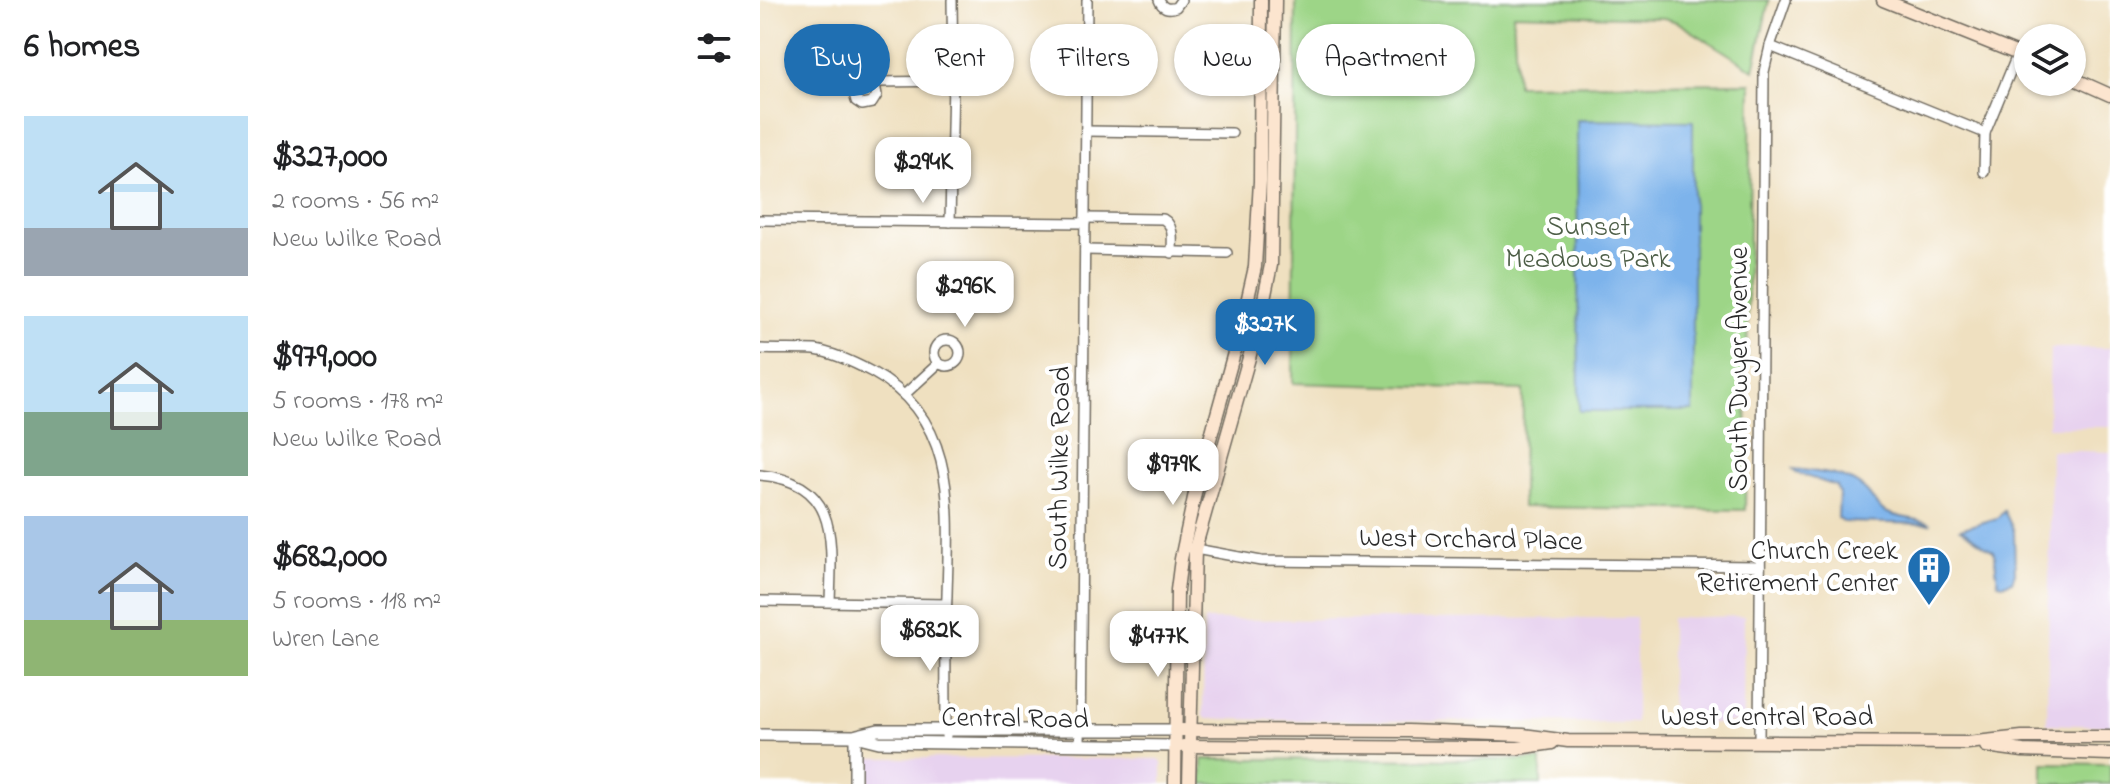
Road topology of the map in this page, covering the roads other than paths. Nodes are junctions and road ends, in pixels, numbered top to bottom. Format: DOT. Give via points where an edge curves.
graph roads {
  1 [pos="952,0"];
  2 [pos="1087,0"];
  3 [pos="1159,0"];
  4 [pos="1181,0"];
  5 [pos="1261,0"];
  6 [pos="1275,0"];
  7 [pos="1786,0"];
  8 [pos="1883,0"];
  9 [pos="952,24"];
  10 [pos="1770,46"];
  11 [pos="2014,52"];
  12 [pos="2014,74"];
  13 [pos="2086,84"];
  14 [pos="2110,95"];
  15 [pos="953,96"];
  16 [pos="1086,131"];
  17 [pos="1232,133"];
  18 [pos="1985,133"];
  19 [pos="1984,172"];
  20 [pos="760,220"];
  21 [pos="1085,221"];
  22 [pos="950,222"];
  23 [pos="1085,250"];
  24 [pos="1172,253"];
  25 [pos="1227,253"];
  26 [pos="760,349"];
  27 [pos="939,363"];
  28 [pos="904,395"];
  29 [pos="760,475"];
  30 [pos="1189,548"];
  31 [pos="1760,566"];
  32 [pos="760,601"];
  33 [pos="830,601"];
  34 [pos="946,604"];
  35 [pos="1080,729"];
  36 [pos="1175,730"];
  37 [pos="1190,730"];
  38 [pos="760,735"];
  39 [pos="855,736"];
  40 [pos="946,736"];
  41 [pos="2110,737"];
  42 [pos="1568,741"];
  43 [pos="1759,741"];
  44 [pos="1967,743"];
  45 [pos="1080,745"];
  46 [pos="1175,746"];
  47 [pos="1190,746"];
  48 [pos="2110,754"];
  49 [pos="855,784"];
  50 [pos="1175,784"];
  51 [pos="1189,784"];
  1 -- 9 [label="street"];
  2 -- 16 [label="street, South Wilke Road"];
  3 -- 4 [label="street" via="1169,9"];
  5 -- 30 [label="main road" via="1255,267 1195,493"];
  6 -- 30 [label="main road" via="1271,265 1260,319"];
  7 -- 10 [label="street, South Dwyer Avenue"];
  8 -- 11 [label="main road"];
  10 -- 18 [label="street"];
  10 -- 31 [label="street, South Dwyer Avenue" via="1764,72"];
  12 -- 18 [label="street"];
  13 -- 14 [label="main road"];
  15 -- 22 [label="street"];
  16 -- 17 [label="street"];
  16 -- 21 [label="street, South Wilke Road"];
  18 -- 19 [label="street"];
  20 -- 22 [label="street"];
  21 -- 22 [label="street"];
  21 -- 23 [label="street, South Wilke Road"];
  21 -- 24 [label="street" via="1163,219 1172,231"];
  23 -- 24 [label="street"];
  23 -- 35 [label="street, South Wilke Road"];
  24 -- 25 [label="street"];
  26 -- 28 [label="street" via="817,351 846,359"];
  27 -- 28 [label="street"];
  28 -- 34 [label="street" via="932,430 942,461 949,520"];
  29 -- 33 [label="street" via="801,485 820,506 832,539"];
  30 -- 31 [label="street, West Orchard Place" via="1261,561"];
  30 -- 36 [label="main road" via="1177,590"];
  30 -- 37 [label="main road"];
  31 -- 43 [label="street, South Dwyer Avenue"];
  32 -- 33 [label="street"];
  33 -- 34 [label="street"];
  34 -- 40 [label="street"];
  35 -- 36 [label="street, Central Road"];
  35 -- 40 [label="street, Central Road"];
  35 -- 45 [label="street, South Wilke Road"];
  36 -- 37 [label="main road, West Central Road"];
  36 -- 46 [label="main road"];
  37 -- 42 [label="main road, West Central Road" via="1408,731"];
  37 -- 47 [label="main road"];
  38 -- 39 [label="street, Central Road"];
  39 -- 40 [label="street, Central Road" via="878,730"];
  39 -- 49 [label="street"];
  40 -- 45 [label="street, Central Road"];
  41 -- 44 [label="main road, West Central Road"];
  42 -- 43 [label="main road, West Central Road"];
  42 -- 47 [label="main road, West Central Road" via="1518,748"];
  43 -- 44 [label="main road, West Central Road"];
  44 -- 48 [label="main road, West Central Road"];
  45 -- 46 [label="street, Central Road"];
  46 -- 47 [label="main road, West Central Road"];
  46 -- 50 [label="main road"];
  47 -- 51 [label="main road"];
}
